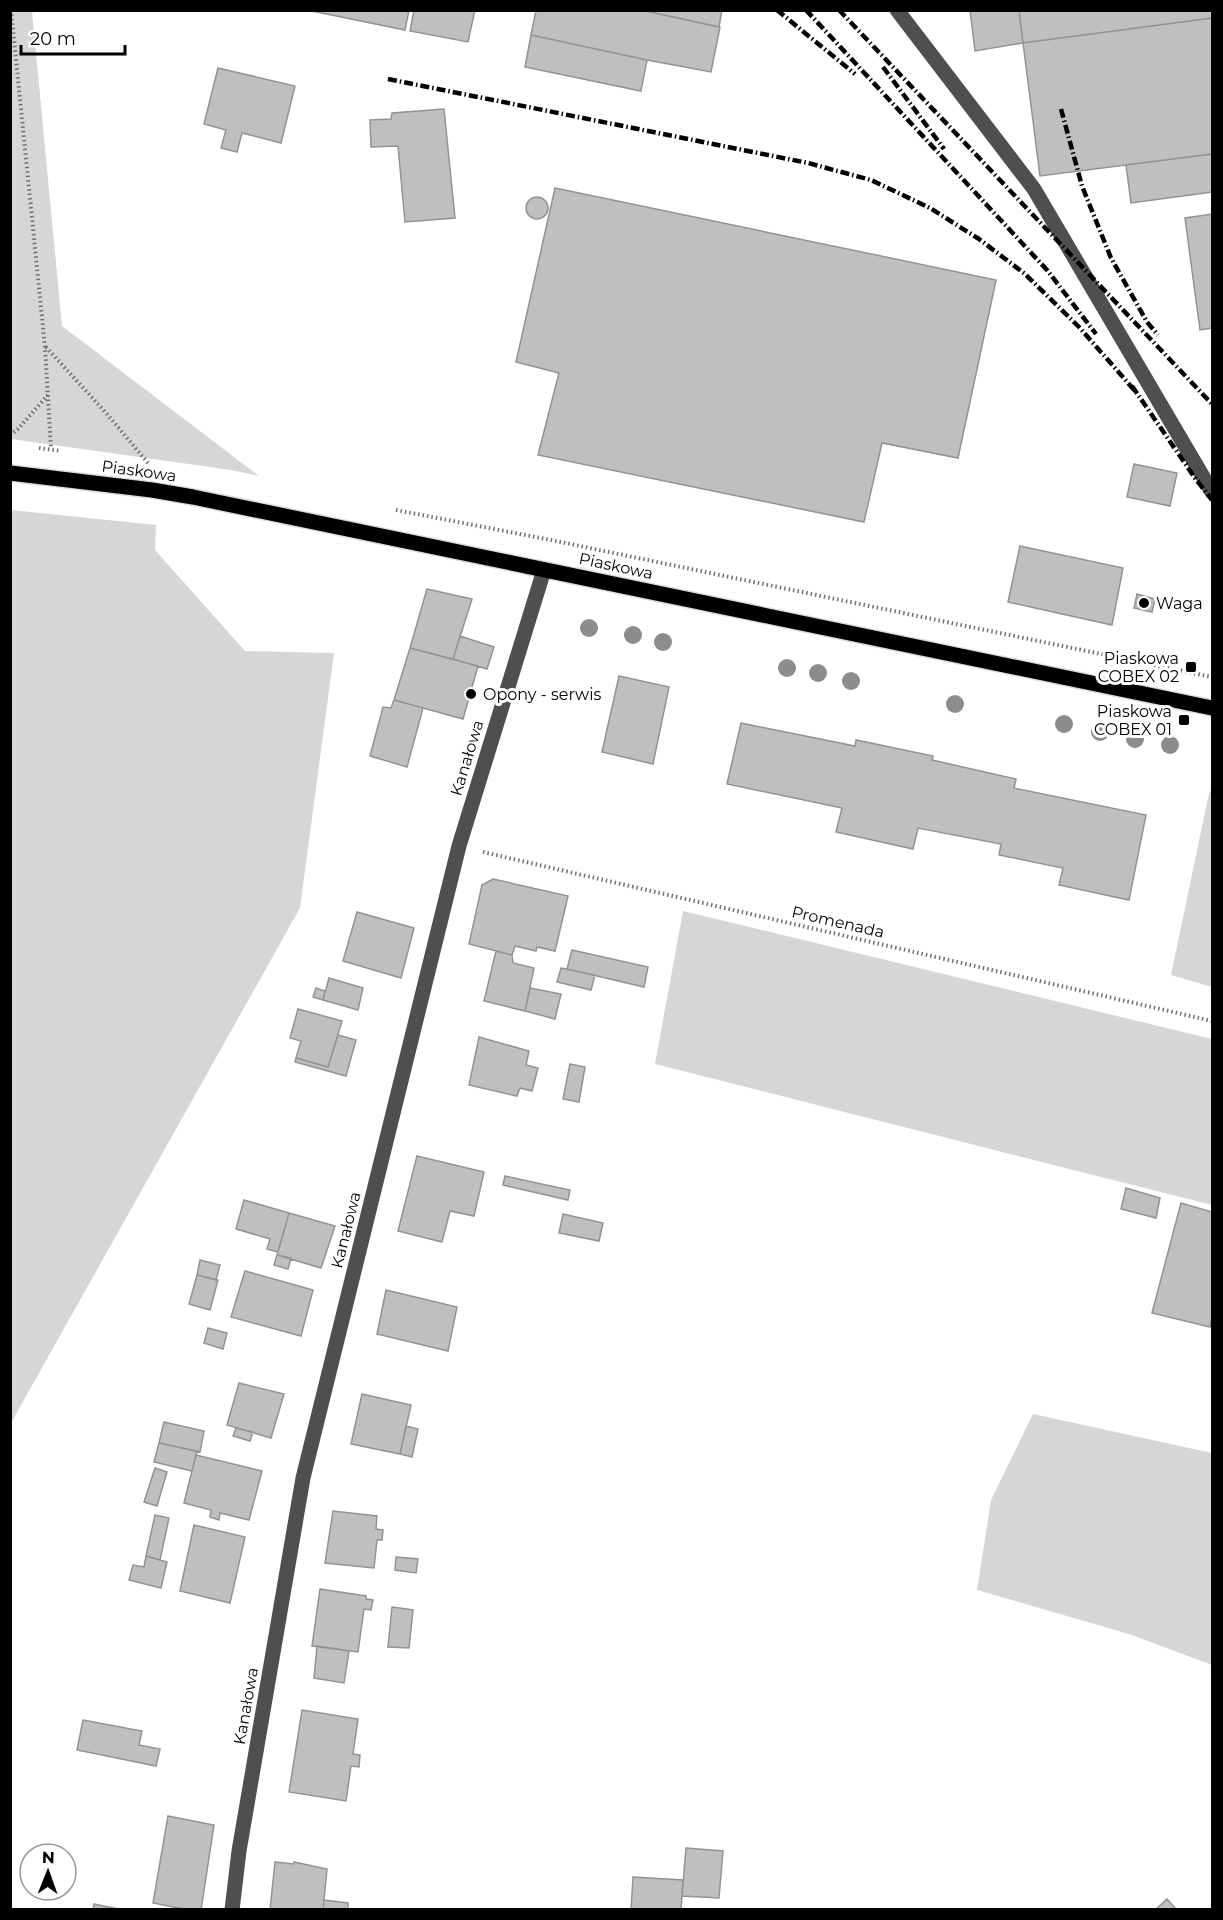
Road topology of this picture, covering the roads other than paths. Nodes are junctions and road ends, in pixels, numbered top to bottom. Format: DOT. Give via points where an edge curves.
graph roads {
  1 [pos="897,10"];
  2 [pos="10,473"];
  3 [pos="1212,492"];
  4 [pos="544,570"];
  5 [pos="1212,708"];
  6 [pos="232,1910"];
  1 -- 3 [label="street" via="1034,189"];
  2 -- 4 [label="main road, Piaskowa" via="193,497"];
  4 -- 5 [label="main road, Piaskowa"];
  4 -- 6 [label="street, Kanałowa" via="459,846 303,1478"];
}
